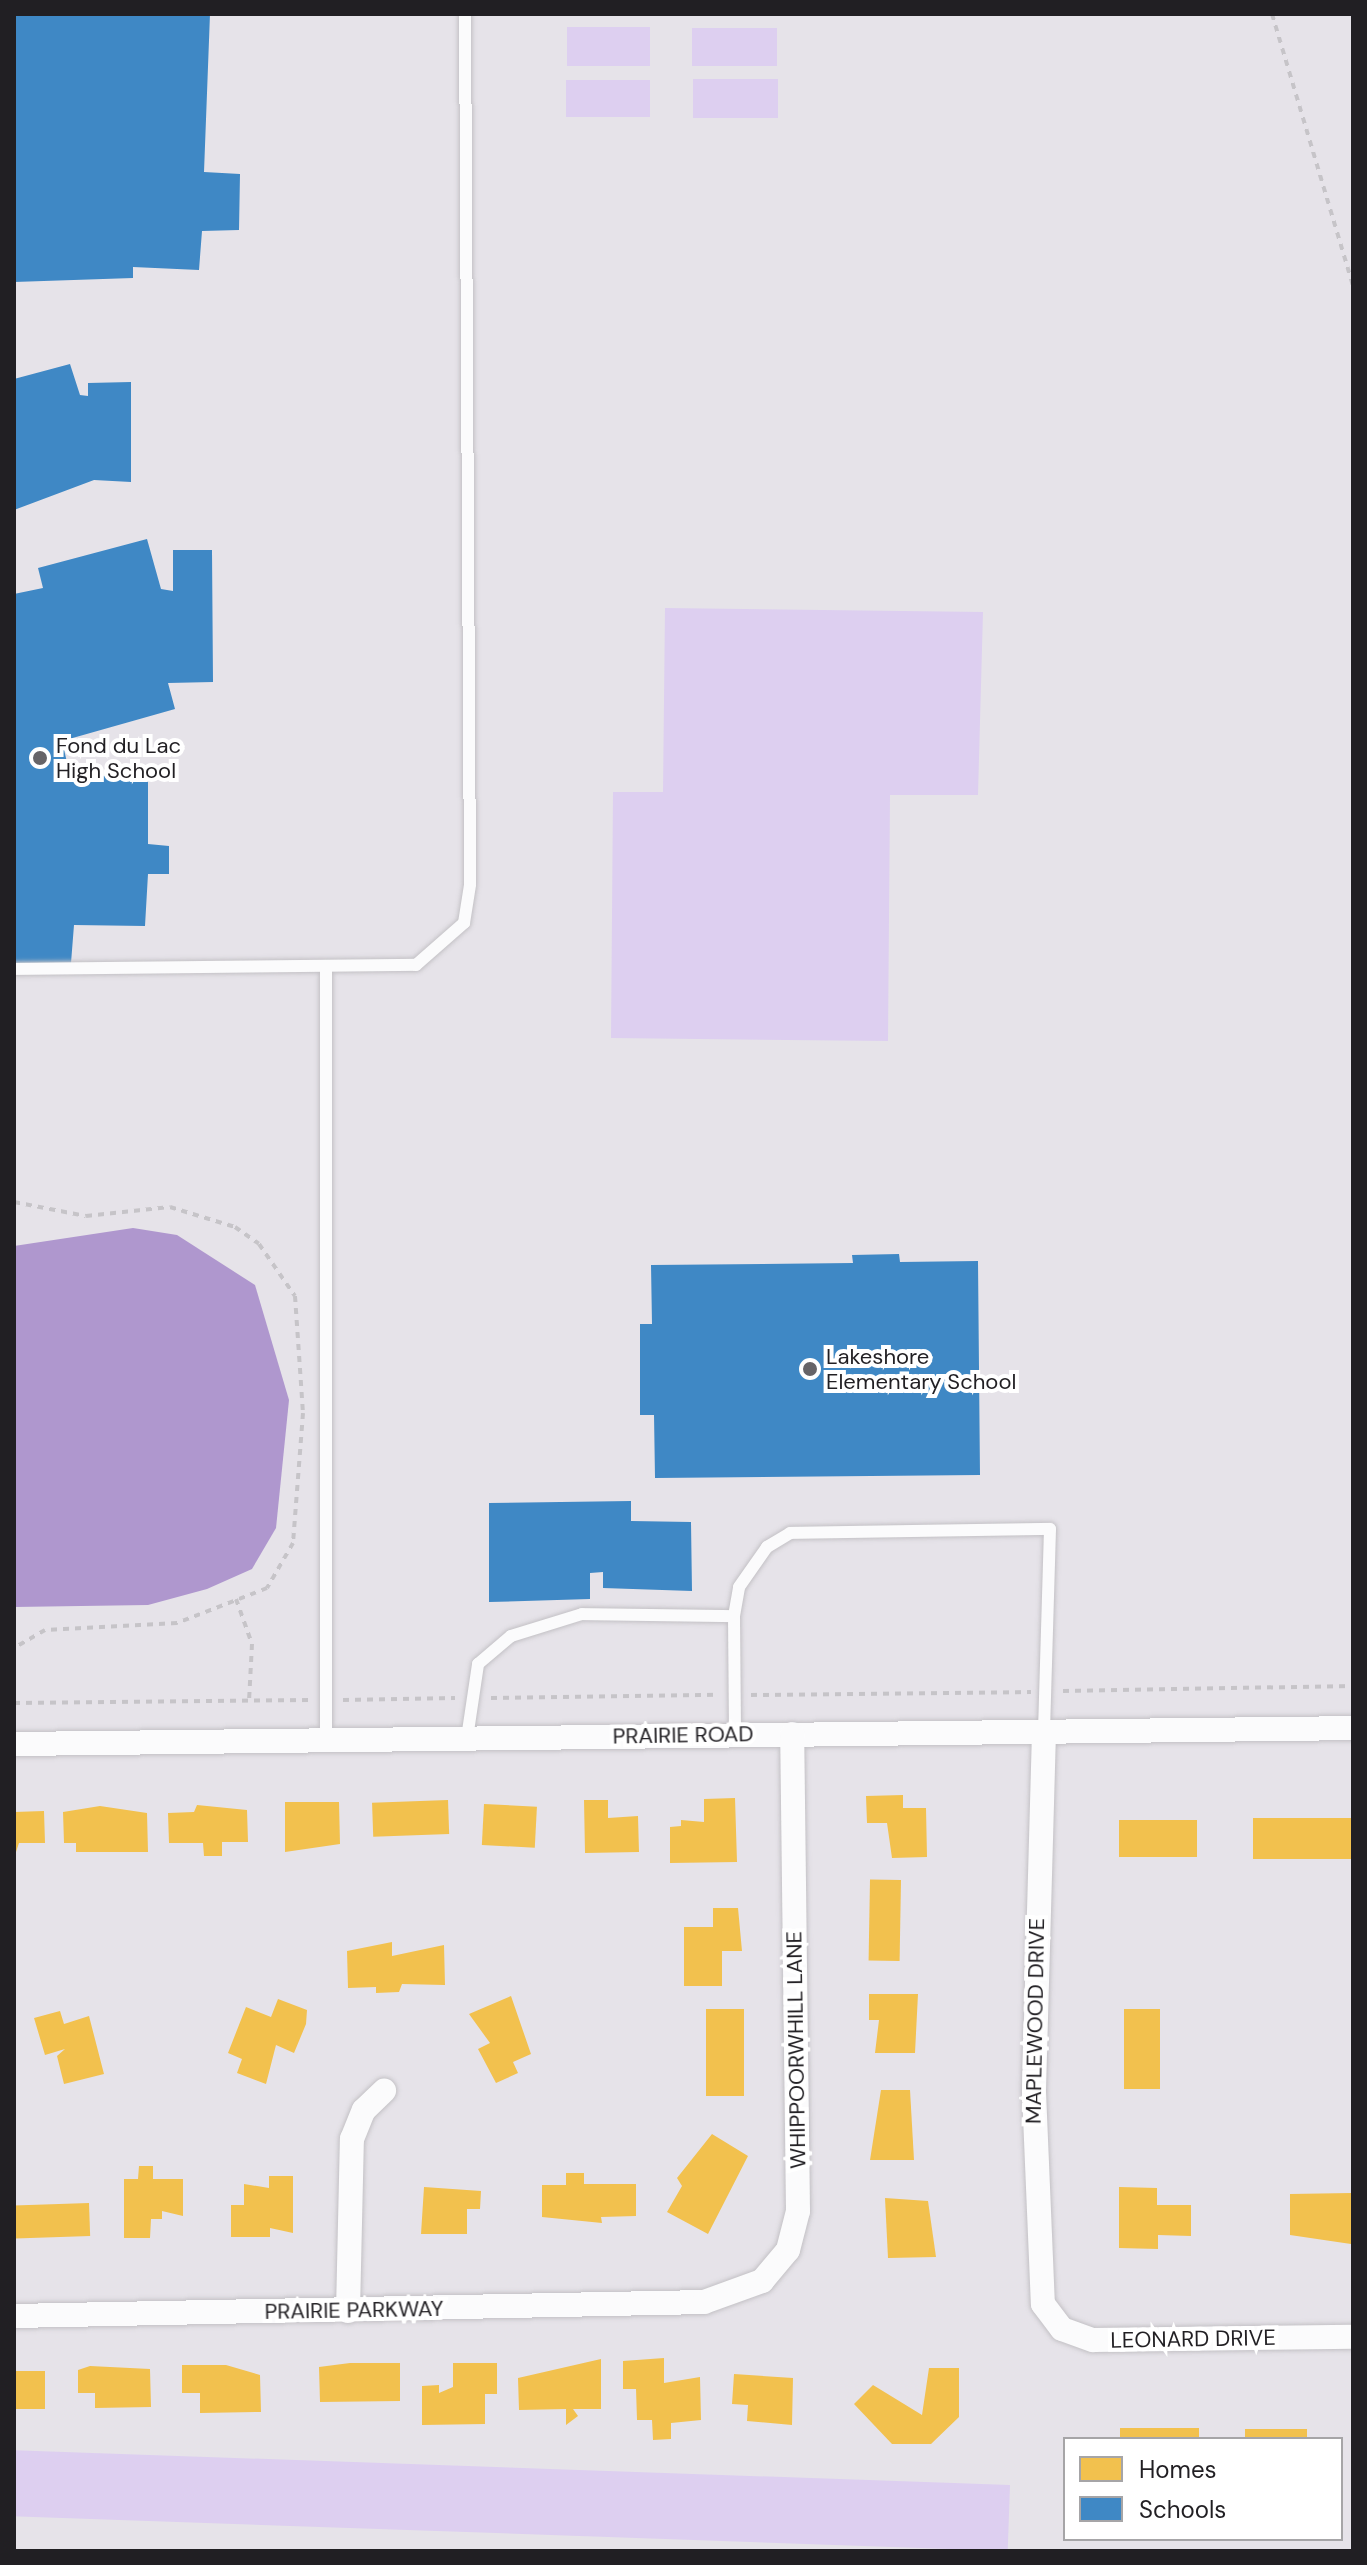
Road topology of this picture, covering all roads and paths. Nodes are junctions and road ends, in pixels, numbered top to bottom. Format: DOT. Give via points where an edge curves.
graph roads {
  1 [pos="465,14"];
  2 [pos="1272,14"];
  3 [pos="1353,286"];
  4 [pos="14,969"];
  5 [pos="326,971"];
  6 [pos="14,1202"];
  7 [pos="236,1599"];
  8 [pos="734,1616"];
  9 [pos="14,1648"];
  10 [pos="1353,1686"];
  11 [pos="1045,1692"];
  12 [pos="736,1695"];
  13 [pos="468,1698"];
  14 [pos="326,1700"];
  15 [pos="249,1701"];
  16 [pos="14,1703"];
  17 [pos="1353,1728"];
  18 [pos="1044,1732"];
  19 [pos="735,1734"];
  20 [pos="792,1734"];
  21 [pos="467,1738"];
  22 [pos="326,1740"];
  23 [pos="14,1744"];
  24 [pos="384,2091"];
  25 [pos="694,2303"];
  26 [pos="1046,2308"];
  27 [pos="348,2311"];
  28 [pos="14,2316"];
  29 [pos="1353,2337"];
  1 -- 5 [label="lane" via="470,884 464,923 416,965"];
  2 -- 3 [label="path"];
  4 -- 5 [label="lane"];
  5 -- 14 [label="lane"];
  6 -- 7 [label="path" via="86,1216 170,1207 205,1215 259,1244 295,1296 303,1413 293,1543 267,1588"];
  7 -- 9 [label="path" via="177,1623 45,1630"];
  7 -- 15 [label="path" via="252,1644"];
  8 -- 11 [label="lane" via="739,1587 767,1547 810,1528 1050,1529"];
  8 -- 12 [label="lane"];
  8 -- 13 [label="lane" via="582,1614 544,1622 511,1636 478,1664"];
  10 -- 11 [label="path"];
  11 -- 12 [label="path"];
  11 -- 18 [label="lane"];
  12 -- 13 [label="path"];
  12 -- 19 [label="lane"];
  13 -- 14 [label="path"];
  13 -- 21 [label="lane"];
  14 -- 15 [label="path"];
  14 -- 22 [label="lane"];
  15 -- 16 [label="path"];
  17 -- 18 [label="street, PRAIRIE ROAD"];
  18 -- 20 [label="street, PRAIRIE ROAD"];
  18 -- 26 [label="street, MAPLEWOOD DRIVE" via="1034,2092 1037,2283"];
  19 -- 20 [label="street, PRAIRIE ROAD"];
  19 -- 21 [label="street, PRAIRIE ROAD"];
  20 -- 25 [label="street, WHIPPOORWHILL LANE" via="797,2224 781,2261 762,2281 733,2297"];
  21 -- 22 [label="street, PRAIRIE ROAD"];
  22 -- 23 [label="street, PRAIRIE ROAD"];
  24 -- 27 [label="street" via="364,2110 352,2139"];
  25 -- 27 [label="street, PRAIRIE PARKWAY"];
  26 -- 29 [label="street, LEONARD DRIVE" via="1062,2329 1093,2340"];
  27 -- 28 [label="street, PRAIRIE PARKWAY"];
}
